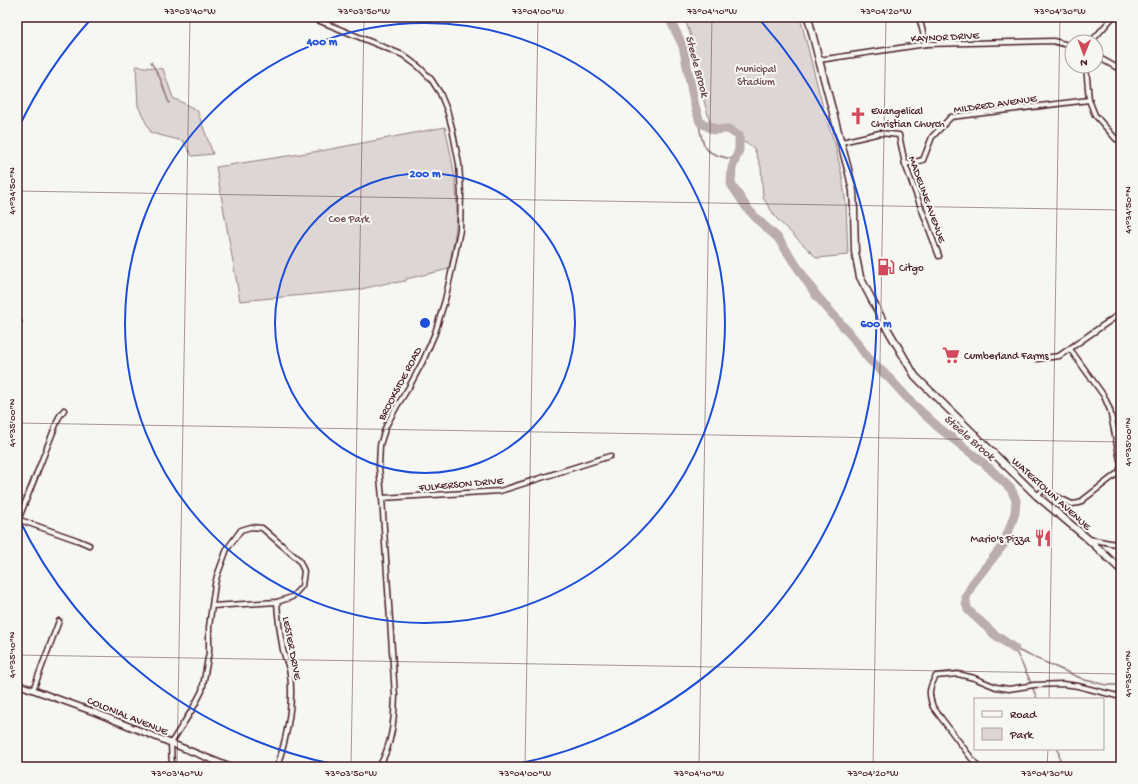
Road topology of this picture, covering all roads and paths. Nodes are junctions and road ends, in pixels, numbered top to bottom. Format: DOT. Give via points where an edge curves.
graph roads {
  1 [pos="310,17"];
  2 [pos="808,17"];
  3 [pos="919,17"];
  4 [pos="1113,17"];
  5 [pos="1098,34"];
  6 [pos="926,44"];
  7 [pos="1064,44"];
  8 [pos="819,60"];
  9 [pos="1104,60"];
  10 [pos="1121,70"];
  11 [pos="1087,74"];
  12 [pos="1089,100"];
  13 [pos="1116,138"];
  14 [pos="842,142"];
  15 [pos="905,164"];
  16 [pos="939,256"];
  17 [pos="1121,313"];
  18 [pos="1070,349"];
  19 [pos="1037,359"];
  20 [pos="64,410"];
  21 [pos="610,456"];
  22 [pos="1120,473"];
  23 [pos="1037,496"];
  24 [pos="382,498"];
  25 [pos="17,520"];
  26 [pos="1087,538"];
  27 [pos="1121,545"];
  28 [pos="89,546"];
  29 [pos="1121,570"];
  30 [pos="277,602"];
  31 [pos="212,606"];
  32 [pos="59,621"];
  33 [pos="17,684"];
  34 [pos="33,690"];
  35 [pos="1121,698"];
  36 [pos="170,743"];
  37 [pos="172,767"];
  38 [pos="230,767"];
  39 [pos="277,767"];
  40 [pos="379,767"];
  41 [pos="978,767"];
  1 -- 24 [label="street, BROOKSIDE ROAD" via="403,55 419,67 440,93 452,128 459,164 460,230 445,300 423,361 384,432 380,445 379,467"];
  2 -- 8 [label="main road, WATERTOWN AVENUE"];
  3 -- 6 [label="street"];
  4 -- 5 [label="street"];
  6 -- 7 [label="street, KAYNOR DRIVE" via="1052,41"];
  6 -- 8 [label="street, KAYNOR DRIVE"];
  8 -- 14 [label="main road, WATERTOWN AVENUE"];
  9 -- 10 [label="street"];
  11 -- 12 [label="street"];
  12 -- 13 [label="street" via="1095,115"];
  12 -- 15 [label="street, MILDRED AVENUE" via="951,117 932,137 923,160"];
  14 -- 15 [label="street, MADELINE AVENUE" via="880,133 899,135"];
  14 -- 23 [label="main road, WATERTOWN AVENUE" via="853,191 855,252 860,277 884,323 915,376"];
  15 -- 16 [label="street, MADELINE AVENUE"];
  17 -- 18 [label="street"];
  18 -- 19 [label="street" via="1059,356"];
  18 -- 22 [label="street" via="1104,396 1110,410"];
  20 -- 25 [label="street"];
  21 -- 24 [label="street, FULKERSON DRIVE" via="500,491"];
  22 -- 23 [label="street" via="1080,503 1072,504 1043,490"];
  23 -- 26 [label="main road, WATERTOWN AVENUE"];
  24 -- 40 [label="street, BROOKSIDE ROAD" via="395,696 394,722"];
  25 -- 28 [label="street"];
  26 -- 27 [label="street"];
  26 -- 29 [label="main road, WATERTOWN AVENUE"];
  30 -- 31 [label="street"];
  30 -- 31 [label="street" via="292,597 302,586 304,571 299,560 262,528 251,527 241,530 227,549 216,576"];
  30 -- 39 [label="street, LESTER DRIVE" via="278,624 290,672 292,697 284,748"];
  31 -- 36 [label="street" via="209,652 202,691"];
  32 -- 34 [label="street"];
  33 -- 34 [label="street, COLONIAL AVENUE"];
  34 -- 36 [label="street, COLONIAL AVENUE"];
  35 -- 41 [label="street" via="1063,684 1010,688 996,687 958,674 936,676 930,685 929,696 933,707"];
  36 -- 37 [label="street"];
  36 -- 38 [label="street, COLONIAL AVENUE"];
}
